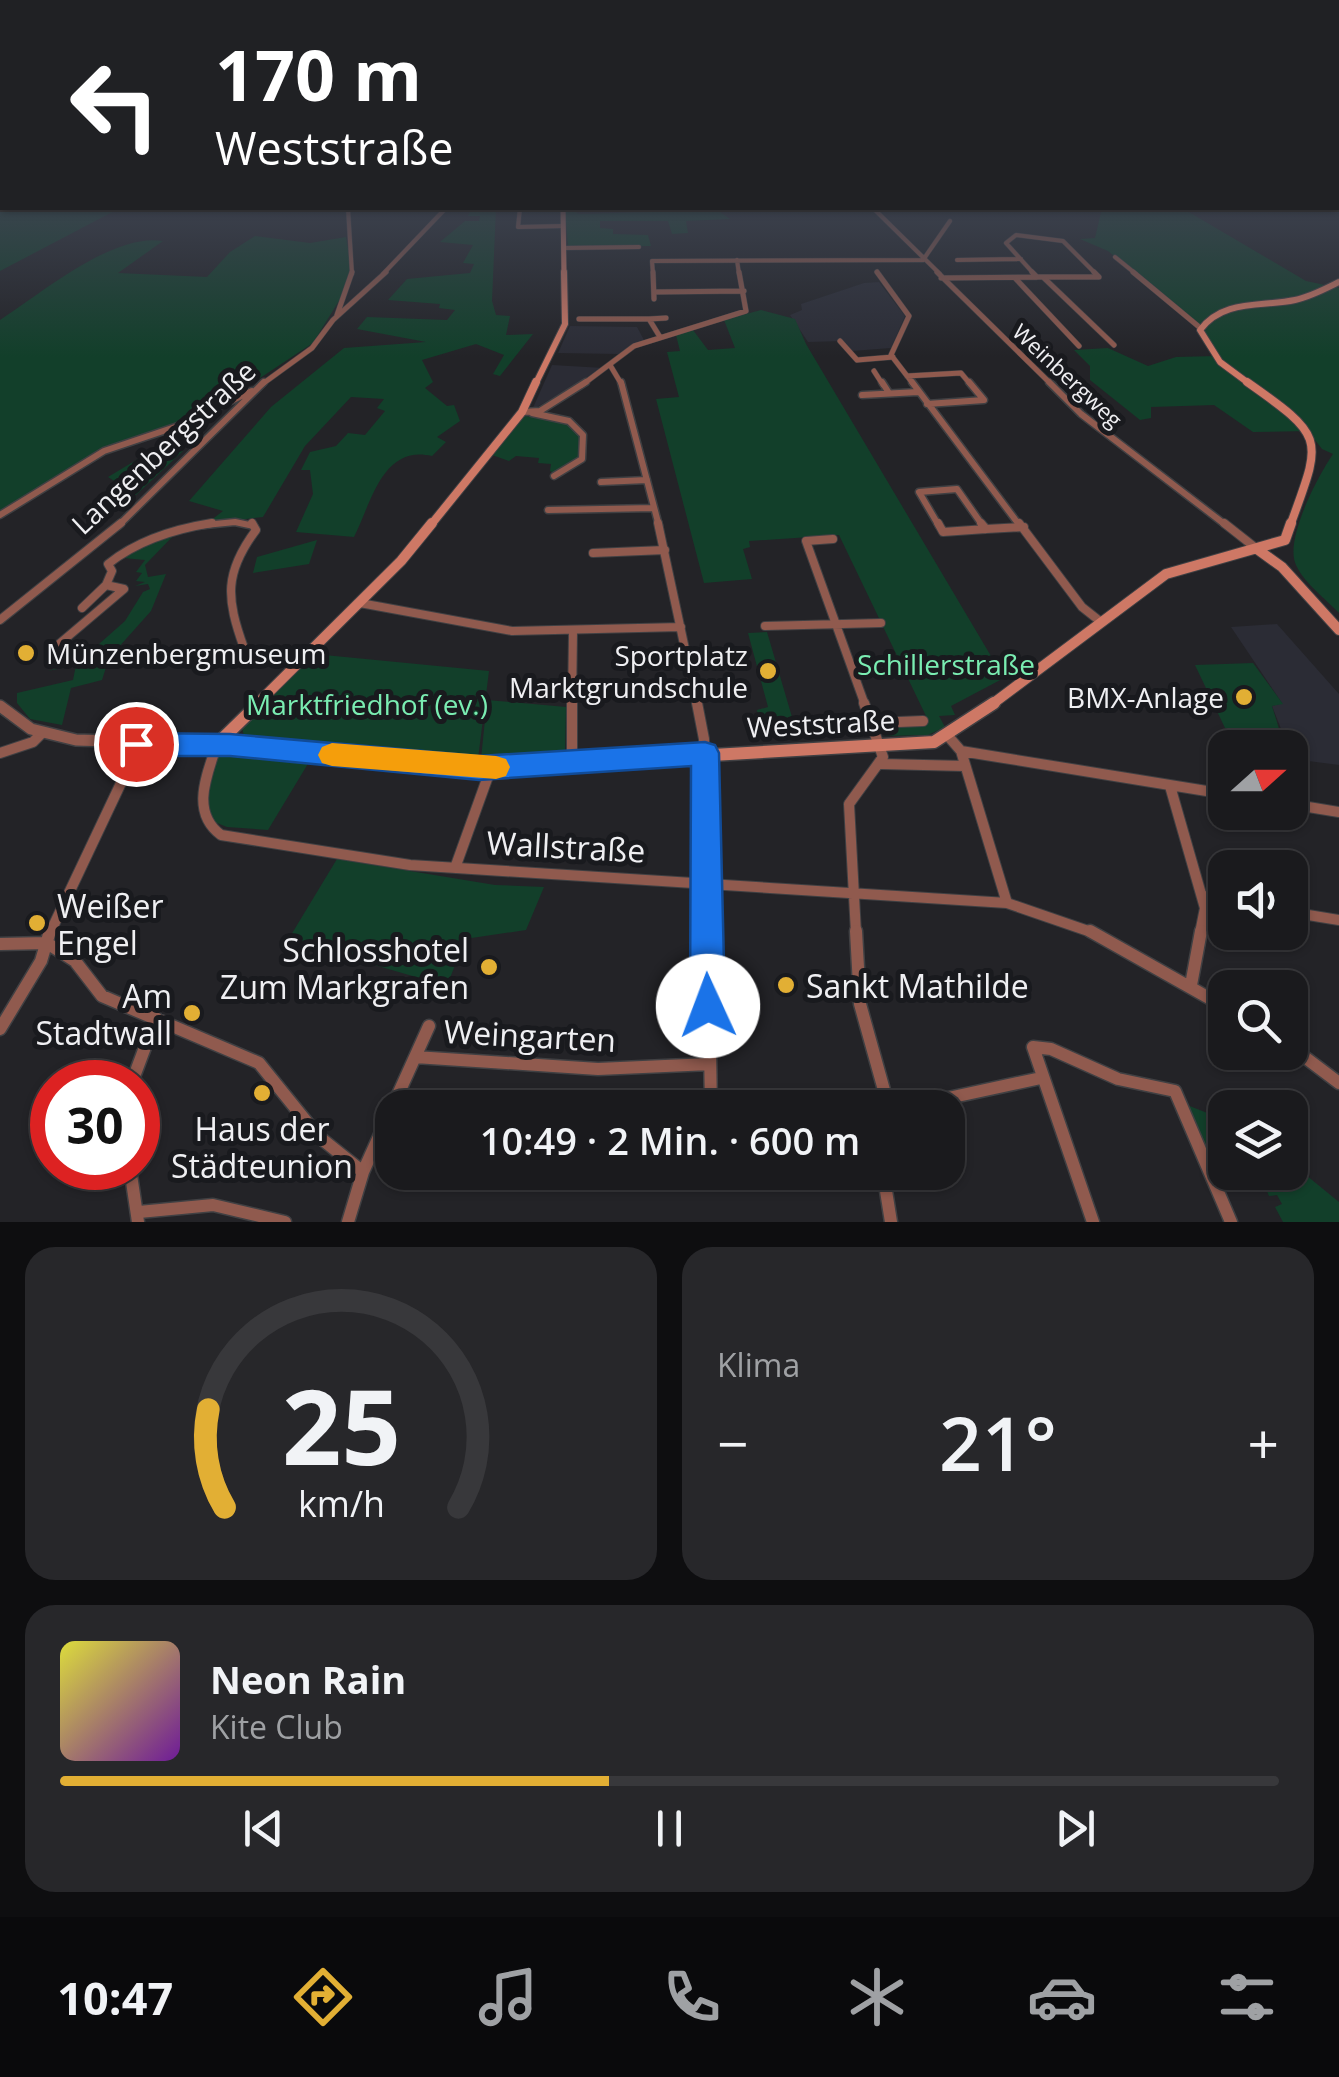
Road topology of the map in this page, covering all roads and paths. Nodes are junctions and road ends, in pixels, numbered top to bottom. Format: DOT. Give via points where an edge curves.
graph roads {
  1 [pos="348,243"];
  2 [pos="415,243"];
  3 [pos="564,243"];
  4 [pos="907,243"];
  5 [pos="935,243"];
  6 [pos="1007,243"];
  7 [pos="1065,243"];
  8 [pos="639,247"];
  9 [pos="564,248"];
  10 [pos="1115,257"];
  11 [pos="1021,259"];
  12 [pos="738,260"];
  13 [pos="923,260"];
  14 [pos="957,260"];
  15 [pos="878,272"];
  16 [pos="941,278"];
  17 [pos="1015,278"];
  18 [pos="1041,278"];
  19 [pos="1339,282"];
  20 [pos="744,292"];
  21 [pos="337,315"];
  22 [pos="666,318"];
  23 [pos="579,319"];
  24 [pos="649,319"];
  25 [pos="1200,325"];
  26 [pos="660,337"];
  27 [pos="840,341"];
  28 [pos="1114,344"];
  29 [pos="1079,346"];
  30 [pos="893,357"];
  31 [pos="610,365"];
  32 [pos="874,370"];
  33 [pos="907,376"];
  34 [pos="252,391"];
  35 [pos="918,392"];
  36 [pos="889,393"];
  37 [pos="862,395"];
  38 [pos="928,404"];
  39 [pos="527,413"];
  40 [pos="554,476"];
  41 [pos="647,480"];
  42 [pos="601,482"];
  43 [pos="654,508"];
  44 [pos="548,510"];
  45 [pos="0,516"];
  46 [pos="1024,527"];
  47 [pos="986,530"];
  48 [pos="943,532"];
  49 [pos="929,533"];
  50 [pos="833,539"];
  51 [pos="1276,544"];
  52 [pos="1257,549"];
  53 [pos="666,550"];
  54 [pos="593,553"];
  55 [pos="1287,573"];
  56 [pos="106,585"];
  57 [pos="360,603"];
  58 [pos="93,610"];
  59 [pos="0,620"];
  60 [pos="1101,622"];
  61 [pos="882,623"];
  62 [pos="838,625"];
  63 [pos="765,626"];
  64 [pos="681,628"];
  65 [pos="1339,630"];
  66 [pos="573,631"];
  67 [pos="59,644"];
  68 [pos="295,664"];
  69 [pos="0,706"];
  70 [pos="923,721"];
  71 [pos="872,723"];
  72 [pos="43,732"];
  73 [pos="948,736"];
  74 [pos="217,744"];
  75 [pos="879,744"];
  76 [pos="140,745"];
  77 [pos="961,752"];
  78 [pos="0,753"];
  79 [pos="705,753"];
  80 [pos="572,760"];
  81 [pos="882,764"];
  82 [pos="965,766"];
  83 [pos="491,768"];
  84 [pos="1170,786"];
  85 [pos="1208,792"];
  86 [pos="1308,807"];
  87 [pos="1339,812"];
  88 [pos="456,868"];
  89 [pos="704,880"];
  90 [pos="854,891"];
  91 [pos="1204,896"];
  92 [pos="1208,897"];
  93 [pos="1007,903"];
  94 [pos="1308,915"];
  95 [pos="1339,920"];
  96 [pos="47,943"];
  97 [pos="0,944"];
  98 [pos="1190,985"];
  99 [pos="1208,996"];
  100 [pos="156,1018"];
  101 [pos="429,1026"];
  102 [pos="0,1029"];
  103 [pos="415,1056"];
  104 [pos="140,1060"];
  105 [pos="1308,1060"];
  106 [pos="710,1064"];
  107 [pos="1041,1078"];
  108 [pos="1339,1083"];
  109 [pos="711,1090"];
  110 [pos="884,1090"];
  111 [pos="965,1094"];
  112 [pos="363,1172"];
  113 [pos="134,1190"];
  114 [pos="886,1190"];
  115 [pos="138,1217"];
  116 [pos="285,1222"];
  117 [pos="348,1222"];
  118 [pos="892,1222"];
  119 [pos="1093,1222"];
  120 [pos="1231,1222"];
  1 -- 21 [label="street" via="352,270"];
  2 -- 21 [label="street"];
  3 -- 9 [label="main road"];
  4 -- 13 [label="street, Weinbergweg"];
  5 -- 13 [label="street"];
  6 -- 11 [label="street"];
  7 -- 18 [label="street" via="1099,276"];
  8 -- 9 [label="street"];
  9 -- 39 [label="main road" via="565,324"];
  10 -- 25 [label="street"];
  11 -- 14 [label="street"];
  11 -- 18 [label="street"];
  12 -- 13 [label="street"];
  12 -- 20 [label="street"];
  12 -- 20 [label="street" via="652,261 654,296"];
  13 -- 16 [label="street, Weinbergweg"];
  15 -- 30 [label="street" via="910,316"];
  16 -- 17 [label="street"];
  16 -- 52 [label="street, Weinbergweg" via="1093,424"];
  17 -- 18 [label="street"];
  17 -- 29 [label="street"];
  18 -- 28 [label="street"];
  19 -- 25 [label="main road" via="1297,300 1225,310"];
  20 -- 26 [label="street" via="746,312"];
  21 -- 34 [label="street, Langenbergstraße" via="312,348"];
  22 -- 24 [label="street"];
  23 -- 24 [label="street"];
  24 -- 26 [label="street"];
  25 -- 51 [label="main road" via="1208,348 1314,446 1288,534"];
  26 -- 31 [label="street"];
  27 -- 30 [label="street" via="856,360"];
  30 -- 33 [label="street"];
  31 -- 39 [label="street"];
  31 -- 41 [label="street" via="621,381"];
  32 -- 36 [label="street"];
  33 -- 35 [label="street"];
  33 -- 38 [label="street" via="961,373 984,400"];
  34 -- 45 [label="street" via="104,451"];
  34 -- 59 [label="street, Langenbergstraße" via="134,513"];
  35 -- 36 [label="street"];
  35 -- 38 [label="street"];
  36 -- 37 [label="street"];
  38 -- 46 [label="street"];
  39 -- 40 [label="street" via="569,421 582,435 582,459"];
  39 -- 57 [label="main road"];
  41 -- 42 [label="street"];
  41 -- 43 [label="street"];
  43 -- 44 [label="street"];
  43 -- 53 [label="street"];
  46 -- 47 [label="street"];
  46 -- 60 [label="street" via="1082,607"];
  47 -- 48 [label="street"];
  47 -- 48 [label="street" via="957,489 919,492"];
  48 -- 49 [label="street"];
  50 -- 62 [label="street" via="806,541"];
  51 -- 52 [label="main road"];
  51 -- 55 [label="main road"];
  52 -- 55 [label="main road"];
  52 -- 60 [label="main road" via="1171,571"];
  53 -- 54 [label="street"];
  53 -- 64 [label="street"];
  55 -- 65 [label="main road"];
  56 -- 58 [label="street" via="82,608"];
  56 -- 58 [label="street" via="124,588"];
  56 -- 68 [label="street" via="108,564 117,556 188,530 235,522 255,526 229,579 230,608 244,648"];
  57 -- 66 [label="street" via="482,628"];
  57 -- 68 [label="main road"];
  58 -- 67 [label="street"];
  60 -- 73 [label="main road"];
  61 -- 62 [label="street"];
  62 -- 63 [label="street"];
  62 -- 71 [label="street"];
  64 -- 66 [label="street"];
  64 -- 79 [label="street"];
  66 -- 80 [label="street"];
  68 -- 74 [label="main road"];
  69 -- 72 [label="street"];
  70 -- 71 [label="street"];
  71 -- 75 [label="street"];
  72 -- 76 [label="street"];
  72 -- 78 [label="street"];
  73 -- 75 [label="main road, Weststraße"];
  73 -- 77 [label="street"];
  74 -- 76 [label="street"];
  74 -- 83 [label="main road, Weststraße"];
  74 -- 88 [label="street, Wallstraße" via="202,808 213,831"];
  75 -- 79 [label="main road, Weststraße"];
  75 -- 81 [label="street"];
  76 -- 96 [label="street"];
  77 -- 82 [label="street"];
  77 -- 84 [label="street"];
  79 -- 80 [label="main road, Weststraße"];
  79 -- 89 [label="street"];
  80 -- 83 [label="main road, Weststraße"];
  81 -- 82 [label="street"];
  81 -- 90 [label="street" via="849,804"];
  82 -- 93 [label="street"];
  83 -- 88 [label="street"];
  84 -- 85 [label="street"];
  84 -- 91 [label="street"];
  86 -- 87 [label="street"];
  88 -- 89 [label="street, Wallstraße"];
  89 -- 90 [label="street, Wallstraße"];
  89 -- 106 [label="street"];
  90 -- 93 [label="street, Wallstraße"];
  90 -- 110 [label="street" via="860,1004"];
  91 -- 92 [label="street"];
  91 -- 98 [label="street"];
  93 -- 98 [label="street, Wallstraße" via="1085,928"];
  94 -- 95 [label="street"];
  96 -- 97 [label="street"];
  96 -- 100 [label="street" via="75,961 102,996"];
  96 -- 102 [label="street"];
  98 -- 99 [label="street, Wallstraße"];
  100 -- 104 [label="street"];
  100 -- 112 [label="street" via="258,1063 318,1136"];
  101 -- 103 [label="street"];
  103 -- 106 [label="street, Weingarten" via="598,1069"];
  103 -- 112 [label="street, Weingarten"];
  105 -- 108 [label="street"];
  106 -- 109 [label="street"];
  107 -- 111 [label="street"];
  107 -- 119 [label="street"];
  107 -- 120 [label="street" via="1033,1047 1118,1079 1175,1091"];
  112 -- 117 [label="street, Weingarten"];
  113 -- 115 [label="street"];
  114 -- 118 [label="street"];
  115 -- 116 [label="street" via="171,1204 216,1203"];
}
